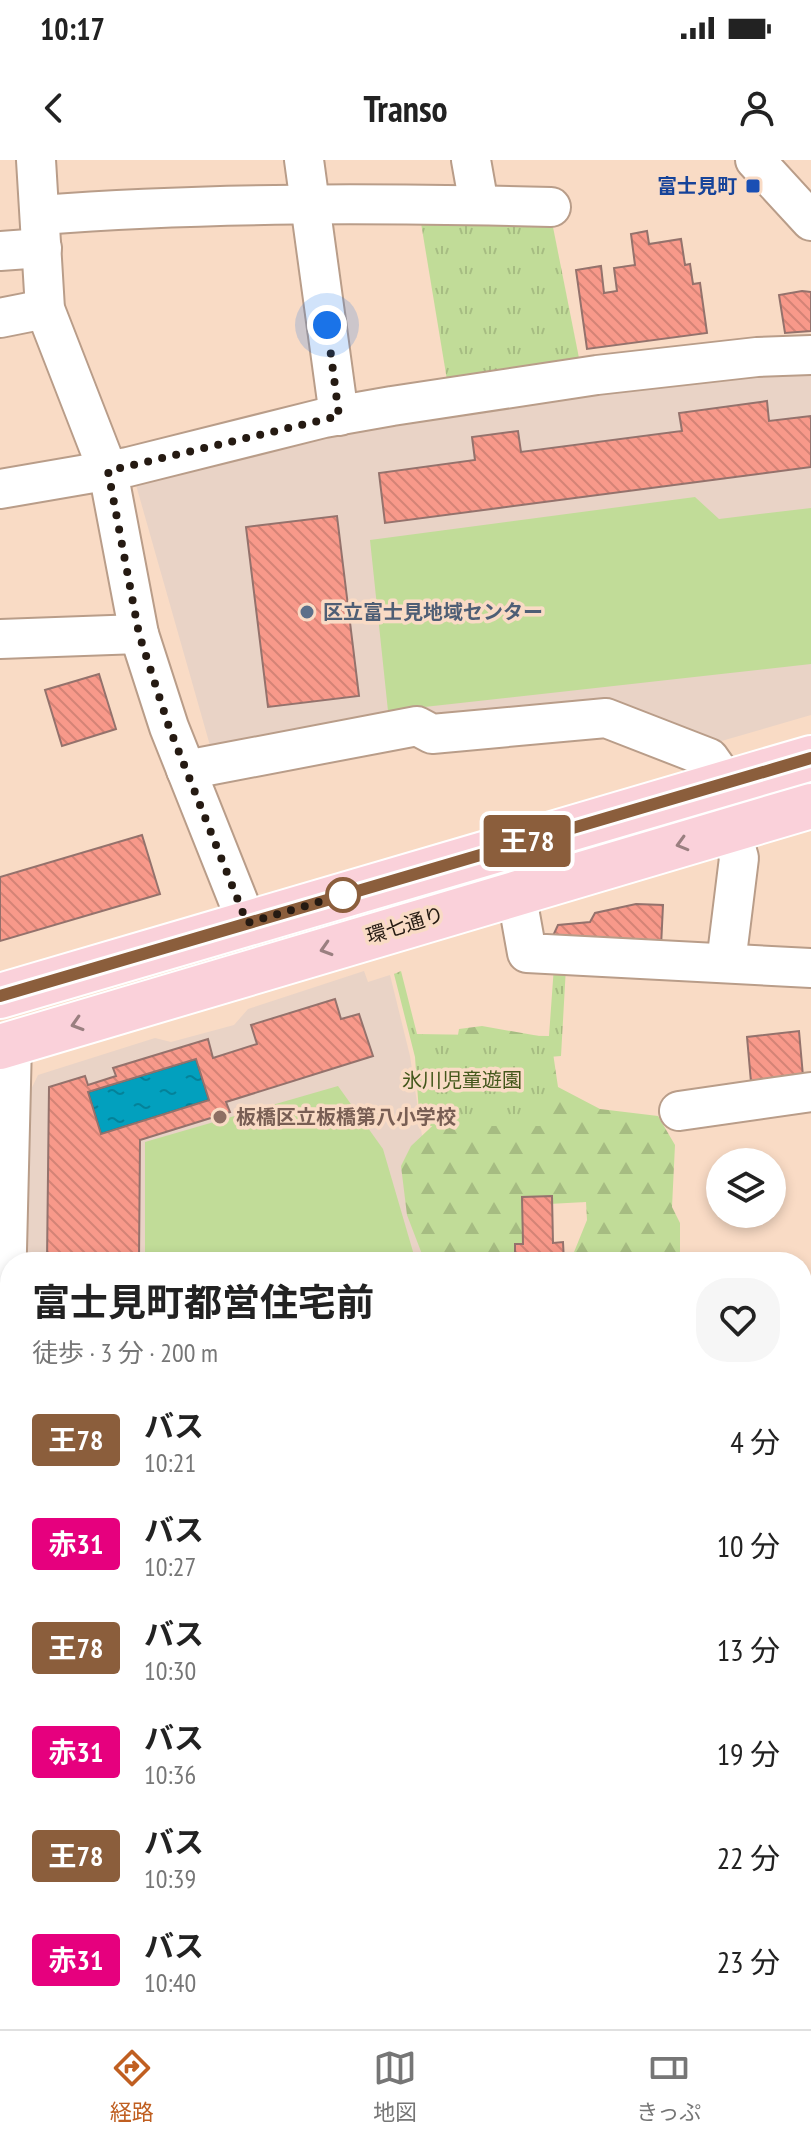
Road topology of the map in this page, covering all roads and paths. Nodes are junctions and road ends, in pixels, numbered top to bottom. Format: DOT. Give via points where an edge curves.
graph roads {
  1 [pos="36,160"];
  2 [pos="304,160"];
  3 [pos="471,160"];
  4 [pos="755,160"];
  5 [pos="310,204"];
  6 [pos="479,205"];
  7 [pos="551,207"];
  8 [pos="811,221"];
  9 [pos="41,232"];
  10 [pos="0,251"];
  11 [pos="45,309"];
  12 [pos="0,318"];
  13 [pos="811,355"];
  14 [pos="339,416"];
  15 [pos="108,471"];
  16 [pos="0,489"];
  17 [pos="139,634"];
  18 [pos="0,639"];
  19 [pos="811,758"];
  20 [pos="186,770"];
  21 [pos="726,782"];
  22 [pos="811,806"];
  23 [pos="731,830"];
  24 [pos="516,892"];
  25 [pos="247,923"];
  26 [pos="726,963"];
  27 [pos="811,968"];
  28 [pos="0,996"];
  29 [pos="6,1045"];
  30 [pos="811,1092"];
  31 [pos="679,1111"];
  32 [pos="5,1154"];
  33 [pos="5,1252"];
  1 -- 9 [label="street"];
  2 -- 5 [label="street"];
  3 -- 6 [label="street"];
  4 -- 8 [label="street"];
  5 -- 6 [label="street"];
  5 -- 9 [label="street" via="139,207"];
  5 -- 14 [label="street"];
  6 -- 7 [label="street"];
  9 -- 10 [label="street"];
  9 -- 11 [label="street"];
  11 -- 12 [label="street"];
  11 -- 15 [label="street"];
  13 -- 14 [label="street" via="597,375"];
  14 -- 15 [label="street"];
  15 -- 16 [label="street"];
  15 -- 17 [label="street"];
  17 -- 18 [label="street"];
  17 -- 20 [label="street"];
  19 -- 21 [label="main road"];
  20 -- 21 [label="street" via="417,726 432,734 606,718 709,758"];
  20 -- 25 [label="street"];
  21 -- 25 [label="main road"];
  22 -- 23 [label="main road, 環七通り"];
  23 -- 24 [label="main road, 環七通り, one-way"];
  23 -- 26 [label="street" via="739,858"];
  24 -- 26 [label="street" via="527,953"];
  24 -- 29 [label="main road, 環七通り, one-way"];
  25 -- 28 [label="main road"];
  26 -- 27 [label="street"];
  29 -- 32 [label="street"];
  30 -- 31 [label="street"];
  32 -- 33 [label="street"];
}
